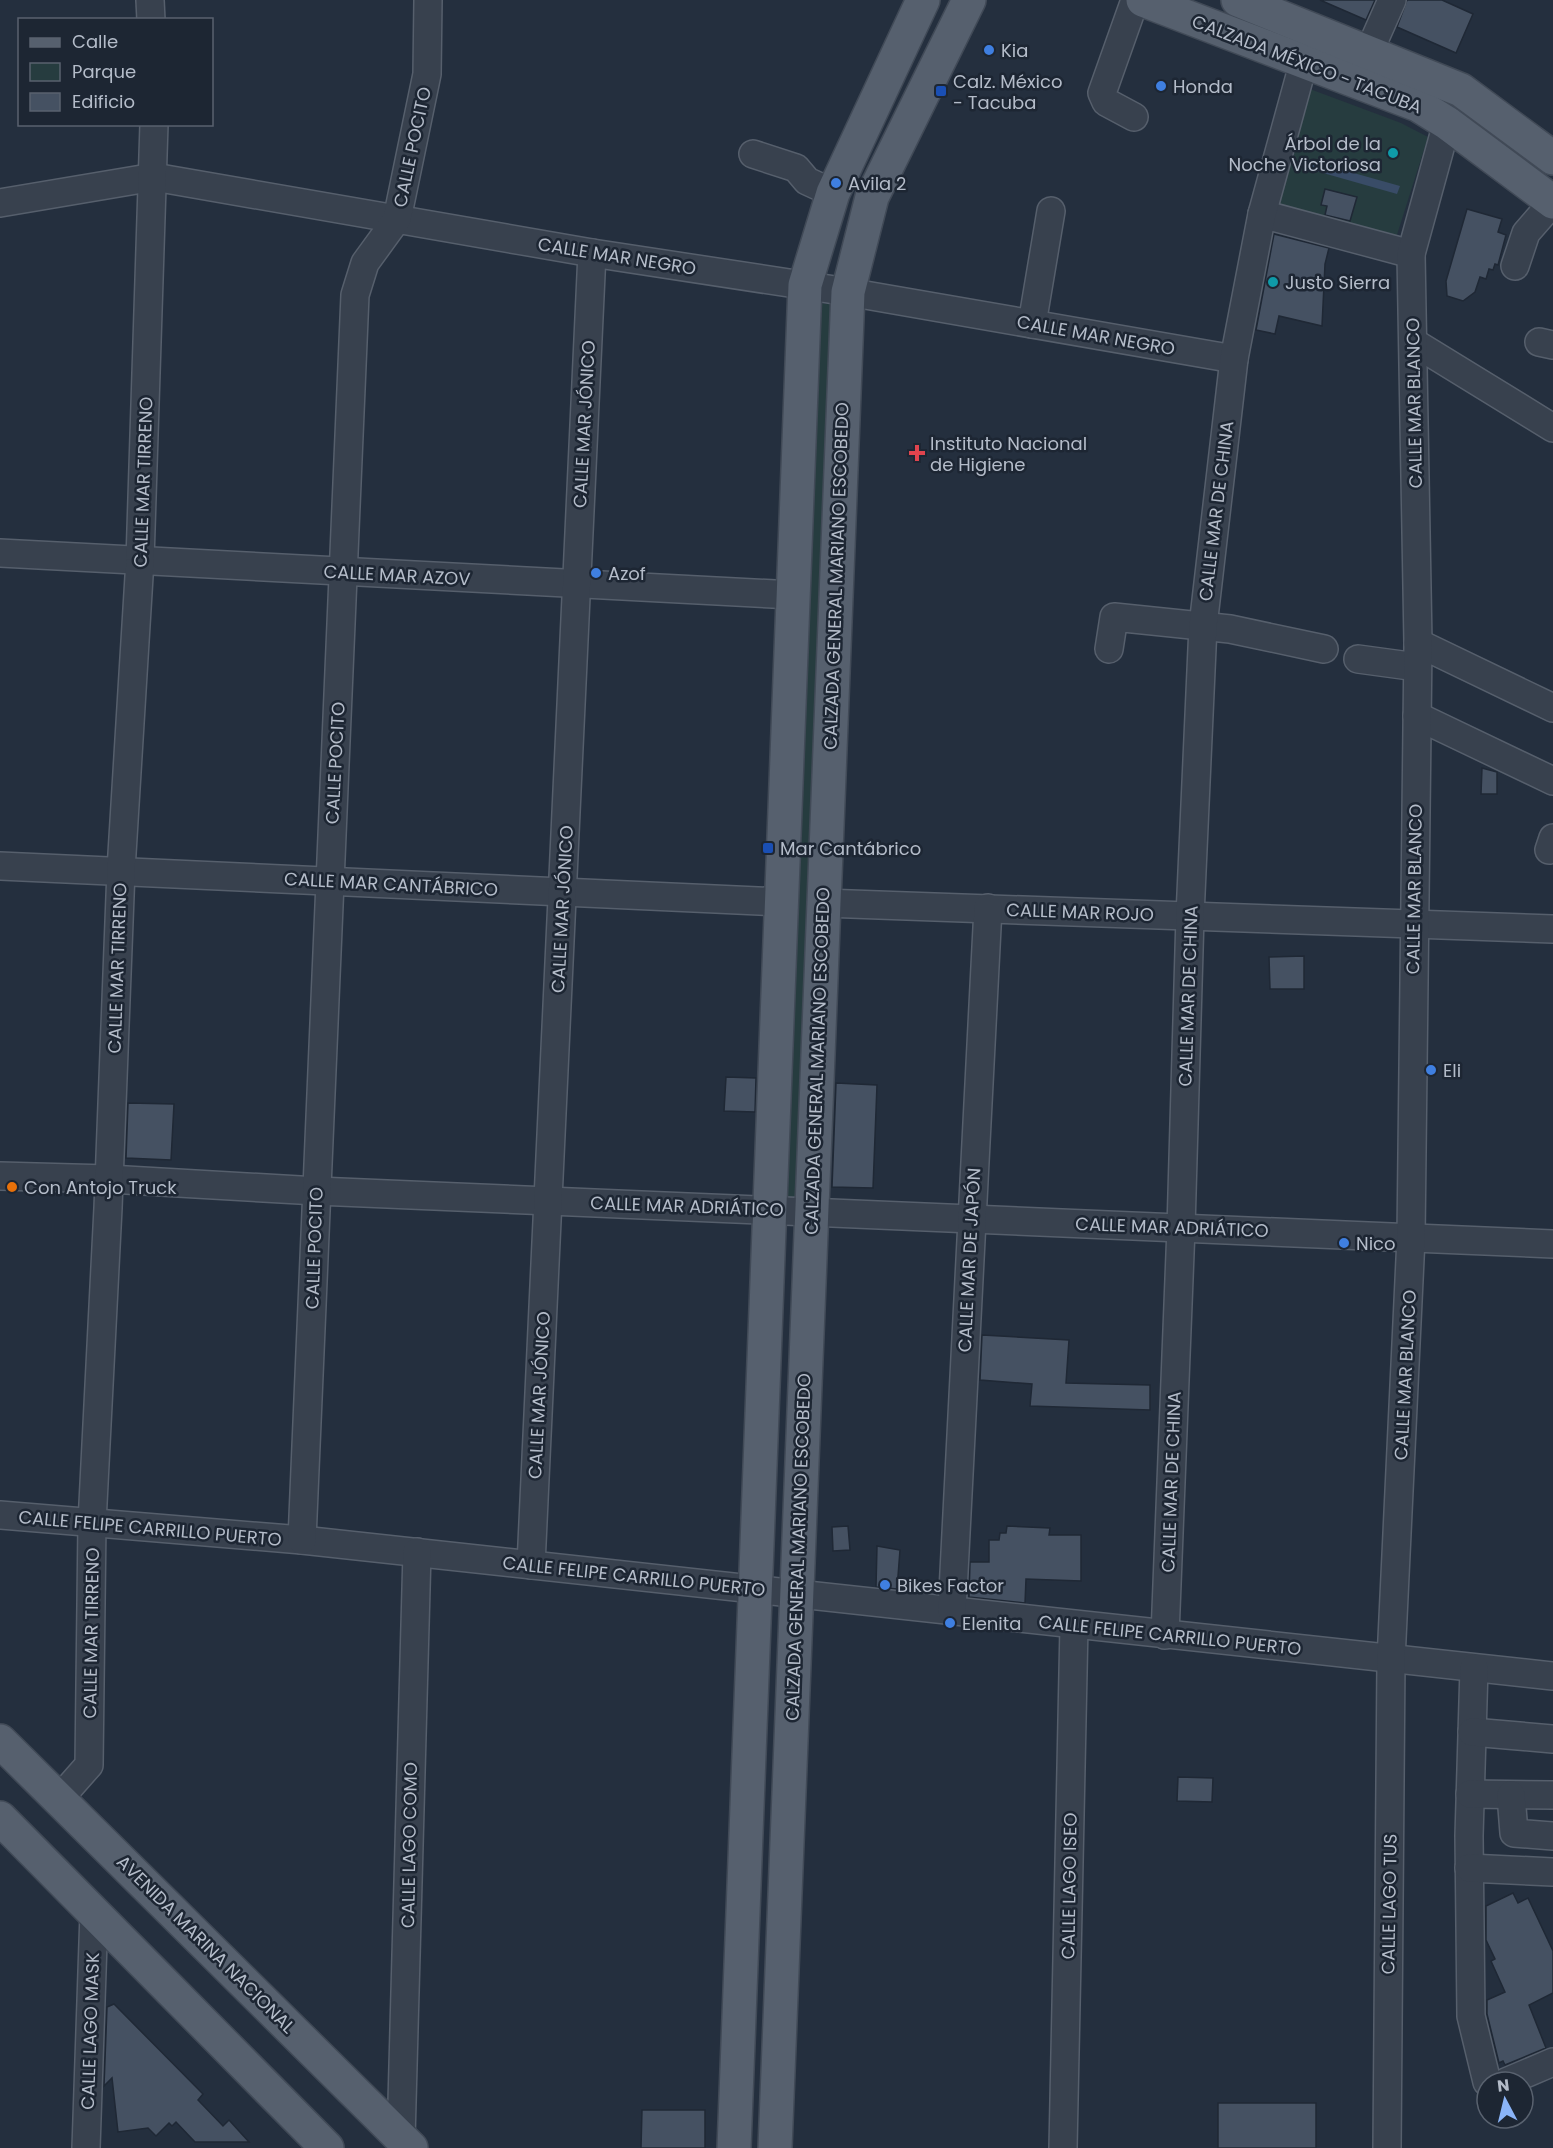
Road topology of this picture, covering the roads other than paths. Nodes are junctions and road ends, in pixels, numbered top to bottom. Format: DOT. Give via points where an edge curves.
graph roads {
  1 [pos="150,0"];
  2 [pos="428,0"];
  3 [pos="923,0"];
  4 [pos="969,0"];
  5 [pos="1135,0"];
  6 [pos="1143,0"];
  7 [pos="1238,0"];
  8 [pos="1392,0"];
  9 [pos="151,18"];
  10 [pos="1369,52"];
  11 [pos="1304,61"];
  12 [pos="1134,117"];
  13 [pos="1448,123"];
  14 [pos="154,126"];
  15 [pos="753,154"];
  16 [pos="1553,158"];
  17 [pos="154,177"];
  18 [pos="833,193"];
  19 [pos="1553,202"];
  20 [pos="0,203"];
  21 [pos="1052,211"];
  22 [pos="1262,214"];
  23 [pos="397,219"];
  24 [pos="592,253"];
  25 [pos="1411,254"];
  26 [pos="1515,266"];
  27 [pos="805,285"];
  28 [pos="848,292"];
  29 [pos="1032,324"];
  30 [pos="1413,342"];
  31 [pos="1234,359"];
  32 [pos="1553,428"];
  33 [pos="0,554"];
  34 [pos="140,560"];
  35 [pos="343,572"];
  36 [pos="577,584"];
  37 [pos="793,595"];
  38 [pos="1203,626"];
  39 [pos="1108,649"];
  40 [pos="1324,649"];
  41 [pos="1417,655"];
  42 [pos="1358,659"];
  43 [pos="1553,708"];
  44 [pos="1417,716"];
  45 [pos="1553,781"];
  46 [pos="0,866"];
  47 [pos="121,870"];
  48 [pos="329,880"];
  49 [pos="562,894"];
  50 [pos="781,902"];
  51 [pos="824,903"];
  52 [pos="987,908"];
  53 [pos="1190,916"];
  54 [pos="1414,924"];
  55 [pos="1553,929"];
  56 [pos="0,1176"];
  57 [pos="109,1179"];
  58 [pos="317,1191"];
  59 [pos="548,1201"];
  60 [pos="769,1210"];
  61 [pos="811,1212"];
  62 [pos="971,1219"];
  63 [pos="1181,1228"];
  64 [pos="1411,1238"];
  65 [pos="1553,1244"];
  66 [pos="0,1515"];
  67 [pos="92,1523"];
  68 [pos="302,1540"];
  69 [pos="417,1552"];
  70 [pos="531,1565"];
  71 [pos="755,1590"];
  72 [pos="796,1594"];
  73 [pos="952,1611"];
  74 [pos="1074,1625"];
  75 [pos="1166,1635"];
  76 [pos="1391,1660"];
  77 [pos="1474,1668"];
  78 [pos="1553,1676"];
  79 [pos="1472,1732"];
  80 [pos="1553,1739"];
  81 [pos="0,1741"];
  82 [pos="1470,1794"];
  83 [pos="1511,1795"];
  84 [pos="1553,1796"];
  85 [pos="59,1799"];
  86 [pos="0,1818"];
  87 [pos="1553,1836"];
  88 [pos="1469,1868"];
  89 [pos="1553,1872"];
  90 [pos="94,1913"];
  91 [pos="1553,2062"];
  92 [pos="1484,2070"];
  93 [pos="1534,2070"];
  94 [pos="406,2143"];
  95 [pos="86,2148"];
  96 [pos="327,2148"];
  97 [pos="734,2148"];
  98 [pos="775,2148"];
  99 [pos="1064,2148"];
  100 [pos="1387,2148"];
  1 -- 9 [label="street"];
  2 -- 23 [label="street, CALLE POCITO" via="427,75"];
  3 -- 18 [label="main road"];
  4 -- 28 [label="main road, CALZADA GENERAL MARIANO ESCOBEDO" via="872,197"];
  5 -- 12 [label="street" via="1102,93 1106,102"];
  6 -- 11 [label="main road, CALZADA MÉXICO - TACUBA"];
  7 -- 10 [label="main road, CALZADA MÉXICO - TACUBA"];
  8 -- 10 [label="street"];
  10 -- 16 [label="main road, CALZADA MÉXICO - TACUBA" via="1461,90"];
  11 -- 13 [label="main road, CALZADA MÉXICO - TACUBA" via="1418,105"];
  11 -- 22 [label="street, CALLE MAR DE CHINA"];
  13 -- 19 [label="main road, CALZADA MÉXICO - TACUBA"];
  13 -- 25 [label="street, CALLE MAR BLANCO"];
  14 -- 17 [label="street, CALLE MAR TIRRENO"];
  15 -- 18 [label="street" via="796,168 807,181"];
  17 -- 20 [label="street, CALLE MAR NEGRO"];
  17 -- 23 [label="street, CALLE MAR NEGRO"];
  17 -- 34 [label="street, CALLE MAR TIRRENO"];
  18 -- 27 [label="main road"];
  19 -- 26 [label="street" via="1526,233"];
  21 -- 29 [label="street"];
  22 -- 25 [label="street"];
  22 -- 31 [label="street, CALLE MAR DE CHINA"];
  23 -- 24 [label="street, CALLE MAR NEGRO"];
  23 -- 35 [label="street, CALLE POCITO" via="365,263 355,296"];
  24 -- 27 [label="street, CALLE MAR NEGRO"];
  24 -- 36 [label="street, CALLE MAR JÓNICO"];
  25 -- 30 [label="street, CALLE MAR BLANCO"];
  27 -- 28 [label="street, CALLE MAR NEGRO"];
  27 -- 37 [label="main road"];
  28 -- 29 [label="street, CALLE MAR NEGRO"];
  28 -- 51 [label="main road, CALZADA GENERAL MARIANO ESCOBEDO"];
  29 -- 31 [label="street, CALLE MAR NEGRO"];
  30 -- 32 [label="street"];
  30 -- 41 [label="street, CALLE MAR BLANCO"];
  31 -- 38 [label="street, CALLE MAR DE CHINA"];
  33 -- 34 [label="street, CALLE MAR AZOV"];
  34 -- 35 [label="street, CALLE MAR AZOV"];
  34 -- 47 [label="street, CALLE MAR TIRRENO"];
  35 -- 36 [label="street, CALLE MAR AZOV"];
  35 -- 48 [label="street, CALLE POCITO"];
  36 -- 37 [label="street, CALLE MAR AZOV"];
  36 -- 49 [label="street, CALLE MAR JÓNICO"];
  37 -- 50 [label="main road"];
  38 -- 39 [label="street" via="1114,617"];
  38 -- 40 [label="street"];
  38 -- 53 [label="street, CALLE MAR DE CHINA"];
  41 -- 42 [label="street"];
  41 -- 43 [label="street"];
  41 -- 44 [label="street, CALLE MAR BLANCO"];
  44 -- 45 [label="street"];
  44 -- 54 [label="street, CALLE MAR BLANCO"];
  46 -- 47 [label="street, CALLE MAR CANTÁBRICO"];
  47 -- 48 [label="street, CALLE MAR CANTÁBRICO"];
  47 -- 57 [label="street, CALLE MAR TIRRENO"];
  48 -- 49 [label="street, CALLE MAR CANTÁBRICO"];
  48 -- 58 [label="street, CALLE POCITO"];
  49 -- 50 [label="street, CALLE MAR CANTÁBRICO"];
  49 -- 59 [label="street, CALLE MAR JÓNICO"];
  50 -- 60 [label="main road"];
  51 -- 52 [label="street, CALLE MAR ROJO"];
  51 -- 61 [label="main road, CALZADA GENERAL MARIANO ESCOBEDO"];
  52 -- 53 [label="street, CALLE MAR ROJO"];
  52 -- 62 [label="street, CALLE MAR DE JAPÓN"];
  53 -- 54 [label="street, CALLE MAR ROJO"];
  53 -- 63 [label="street, CALLE MAR DE CHINA"];
  54 -- 55 [label="street, CALLE MAR ROJO"];
  54 -- 64 [label="street, CALLE MAR BLANCO"];
  56 -- 57 [label="street, CALLE MAR ADRIÁTICO"];
  57 -- 58 [label="street, CALLE MAR ADRIÁTICO"];
  57 -- 67 [label="street, CALLE MAR TIRRENO"];
  58 -- 59 [label="street, CALLE MAR ADRIÁTICO"];
  58 -- 68 [label="street, CALLE POCITO"];
  59 -- 60 [label="street, CALLE MAR ADRIÁTICO"];
  59 -- 70 [label="street, CALLE MAR JÓNICO"];
  60 -- 61 [label="street, CALLE MAR ADRIÁTICO"];
  60 -- 71 [label="main road"];
  61 -- 62 [label="street, CALLE MAR ADRIÁTICO"];
  61 -- 72 [label="main road, CALZADA GENERAL MARIANO ESCOBEDO"];
  62 -- 63 [label="street, CALLE MAR ADRIÁTICO"];
  62 -- 73 [label="street, CALLE MAR DE JAPÓN"];
  63 -- 64 [label="street, CALLE MAR ADRIÁTICO"];
  63 -- 75 [label="street, CALLE MAR DE CHINA"];
  64 -- 65 [label="street, CALLE MAR ADRIÁTICO"];
  64 -- 76 [label="street, CALLE MAR BLANCO"];
  66 -- 67 [label="street, CALLE FELIPE CARRILLO PUERTO"];
  67 -- 68 [label="street, CALLE FELIPE CARRILLO PUERTO"];
  67 -- 85 [label="street, CALLE MAR TIRRENO" via="89,1765"];
  68 -- 69 [label="street, CALLE FELIPE CARRILLO PUERTO"];
  69 -- 70 [label="street, CALLE FELIPE CARRILLO PUERTO"];
  69 -- 94 [label="street, CALLE LAGO COMO"];
  70 -- 71 [label="street, CALLE FELIPE CARRILLO PUERTO"];
  71 -- 72 [label="street, CALLE FELIPE CARRILLO PUERTO"];
  71 -- 97 [label="main road"];
  72 -- 73 [label="street, CALLE FELIPE CARRILLO PUERTO"];
  72 -- 98 [label="main road, CALZADA GENERAL MARIANO ESCOBEDO"];
  73 -- 74 [label="street, CALLE FELIPE CARRILLO PUERTO"];
  74 -- 75 [label="street, CALLE FELIPE CARRILLO PUERTO"];
  74 -- 99 [label="street, CALLE LAGO ISEO"];
  75 -- 76 [label="street, CALLE FELIPE CARRILLO PUERTO"];
  76 -- 77 [label="street, CALLE FELIPE CARRILLO PUERTO"];
  76 -- 100 [label="street, CALLE LAGO TUS"];
  77 -- 78 [label="street, CALLE FELIPE CARRILLO PUERTO"];
  77 -- 79 [label="street"];
  79 -- 80 [label="street"];
  79 -- 82 [label="street"];
  81 -- 85 [label="main road, AVENIDA MARINA NACIONAL"];
  82 -- 83 [label="street"];
  82 -- 88 [label="street"];
  83 -- 84 [label="street"];
  83 -- 87 [label="street" via="1514,1833"];
  85 -- 94 [label="main road, AVENIDA MARINA NACIONAL"];
  86 -- 90 [label="main road"];
  88 -- 89 [label="street"];
  88 -- 92 [label="street" via="1471,2016"];
  90 -- 95 [label="street, CALLE LAGO MASK"];
  90 -- 96 [label="main road"];
  91 -- 93 [label="street"];
}
